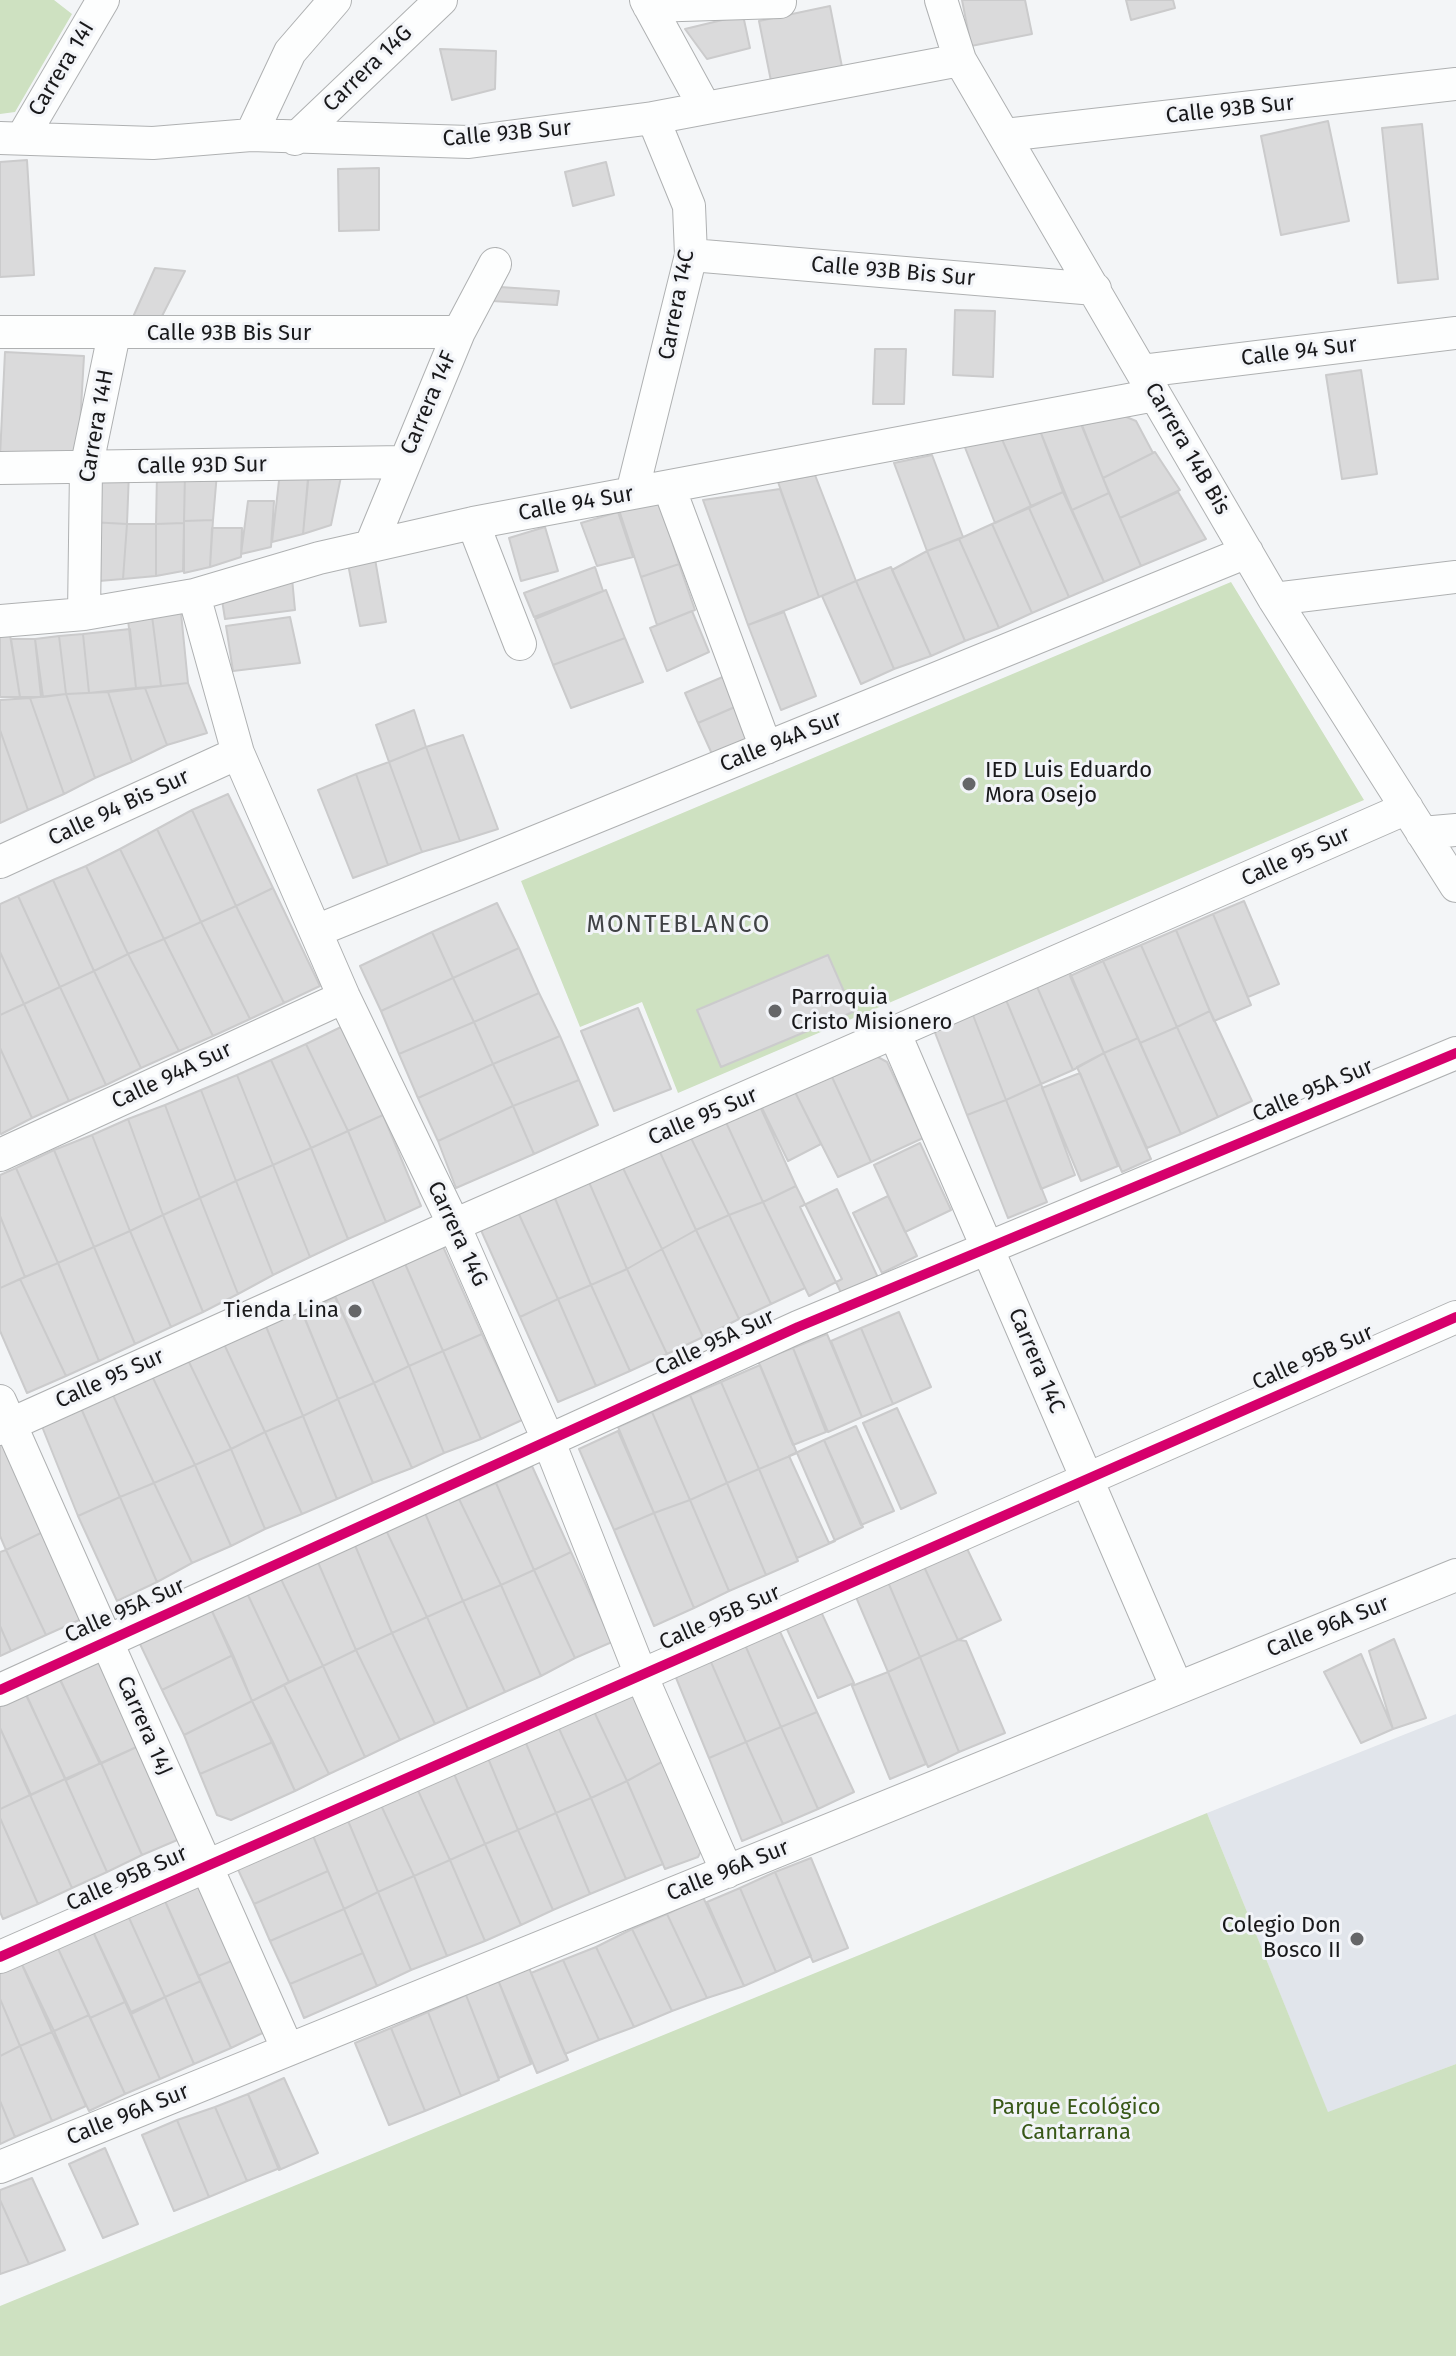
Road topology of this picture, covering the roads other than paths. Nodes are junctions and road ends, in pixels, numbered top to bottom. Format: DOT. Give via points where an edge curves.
graph roads {
  1 [pos="103,0"];
  2 [pos="335,0"];
  3 [pos="441,0"];
  4 [pos="941,0"];
  5 [pos="780,2"];
  6 [pos="647,3"];
  7 [pos="960,60"];
  8 [pos="1456,84"];
  9 [pos="705,108"];
  10 [pos="653,118"];
  11 [pos="251,135"];
  12 [pos="1005,135"];
  13 [pos="11,138"];
  14 [pos="295,139"];
  15 [pos="691,255"];
  16 [pos="495,264"];
  17 [pos="1095,289"];
  18 [pos="0,332"];
  19 [pos="459,332"];
  20 [pos="1456,333"];
  21 [pos="114,334"];
  22 [pos="1149,383"];
  23 [pos="404,462"];
  24 [pos="0,468"];
  25 [pos="86,469"];
  26 [pos="669,487"];
  27 [pos="632,493"];
  28 [pos="473,523"];
  29 [pos="371,545"];
  30 [pos="1247,552"];
  31 [pos="1456,577"];
  32 [pos="194,595"];
  33 [pos="1274,599"];
  34 [pos="84,614"];
  35 [pos="0,621"];
  36 [pos="520,644"];
  37 [pos="766,748"];
  38 [pos="238,753"];
  39 [pos="1414,820"];
  40 [pos="1456,830"];
  41 [pos="0,862"];
  42 [pos="1456,886"];
  43 [pos="316,931"];
  44 [pos="344,997"];
  45 [pos="895,1034"];
  46 [pos="1456,1053"];
  47 [pos="0,1155"];
  48 [pos="454,1225"];
  49 [pos="987,1248"];
  50 [pos="1456,1317"];
  51 [pos="3,1418"];
  52 [pos="549,1442"];
  53 [pos="1087,1479"];
  54 [pos="1456,1575"];
  55 [pos="106,1641"];
  56 [pos="641,1675"];
  57 [pos="1177,1688"];
  58 [pos="0,1690"];
  59 [pos="206,1866"];
  60 [pos="727,1872"];
  61 [pos="0,1957"];
  62 [pos="288,2050"];
  63 [pos="0,2167"];
  1 -- 13 [label="street, Carrera 14I"];
  2 -- 11 [label="street" via="290,52"];
  3 -- 14 [label="street, Carrera 14G"];
  4 -- 7 [label="street, Carrera 14B Bis"];
  5 -- 6 [label="street"];
  6 -- 9 [label="street"];
  7 -- 9 [label="street, Calle 93B Sur"];
  7 -- 12 [label="street, Carrera 14B Bis"];
  8 -- 12 [label="street, Calle 93B Sur"];
  9 -- 10 [label="street, Calle 93B Sur"];
  10 -- 14 [label="street, Calle 93B Sur" via="469,142"];
  10 -- 15 [label="street, Carrera 14C" via="689,206"];
  11 -- 13 [label="street, Calle 93B Sur" via="153,143"];
  11 -- 14 [label="street, Calle 93B Sur"];
  12 -- 17 [label="street, Carrera 14B Bis"];
  15 -- 17 [label="street, Calle 93B Bis Sur"];
  15 -- 27 [label="street, Carrera 14C"];
  16 -- 19 [label="street, Carrera 14F"];
  17 -- 22 [label="street, Carrera 14B Bis"];
  18 -- 21 [label="street, Calle 93B Bis Sur"];
  19 -- 21 [label="street, Calle 93B Bis Sur"];
  19 -- 23 [label="street, Carrera 14F"];
  20 -- 22 [label="street, Calle 94 Sur"];
  21 -- 25 [label="street, Carrera 14H"];
  22 -- 26 [label="street, Calle 94 Sur"];
  22 -- 30 [label="street, Carrera 14B Bis"];
  23 -- 25 [label="street, Calle 93D Sur"];
  23 -- 29 [label="street, Carrera 14F"];
  24 -- 25 [label="street, Calle 93D Sur"];
  25 -- 34 [label="street, Carrera 14H"];
  26 -- 27 [label="street, Calle 94 Sur"];
  26 -- 37 [label="street"];
  27 -- 28 [label="street, Calle 94 Sur"];
  28 -- 29 [label="street, Calle 94 Sur"];
  28 -- 36 [label="street"];
  29 -- 32 [label="street, Calle 94 Sur"];
  30 -- 33 [label="street, Carrera 14B Bis"];
  30 -- 37 [label="street, Calle 94A Sur"];
  31 -- 33 [label="street"];
  32 -- 34 [label="street, Calle 94 Sur"];
  32 -- 38 [label="street, Carrera 14G"];
  33 -- 39 [label="street, Carrera 14B Bis"];
  34 -- 35 [label="street, Calle 94 Sur"];
  37 -- 43 [label="street, Calle 94A Sur"];
  38 -- 41 [label="street, Calle 94 Bis Sur"];
  38 -- 43 [label="street, Carrera 14G"];
  39 -- 40 [label="street, Calle 95 Sur"];
  39 -- 42 [label="street, Carrera 14B Bis"];
  39 -- 45 [label="street, Calle 95 Sur"];
  43 -- 44 [label="street, Carrera 14G"];
  44 -- 47 [label="street, Calle 94A Sur"];
  44 -- 48 [label="street, Carrera 14G"];
  45 -- 48 [label="street, Calle 95 Sur"];
  45 -- 49 [label="street, Carrera 14C"];
  46 -- 49 [label="street, Calle 95A Sur"];
  48 -- 51 [label="street, Calle 95 Sur"];
  48 -- 52 [label="street, Carrera 14G"];
  49 -- 52 [label="street, Calle 95A Sur" via="798,1327"];
  49 -- 53 [label="street, Carrera 14C"];
  50 -- 53 [label="street, Calle 95B Sur"];
  51 -- 55 [label="street, Carrera 14J"];
  52 -- 55 [label="street, Calle 95A Sur"];
  52 -- 56 [label="street, Carrera 14G"];
  53 -- 56 [label="street, Calle 95B Sur"];
  53 -- 57 [label="street, Carrera 14C"];
  54 -- 57 [label="street, Calle 96A Sur"];
  55 -- 58 [label="street, Calle 95A Sur"];
  55 -- 59 [label="street, Carrera 14J"];
  56 -- 59 [label="street, Calle 95B Sur"];
  56 -- 60 [label="street, Carrera 14G"];
  57 -- 60 [label="street, Calle 96A Sur"];
  59 -- 61 [label="street, Calle 95B Sur"];
  59 -- 62 [label="street, Carrera 14J"];
  60 -- 62 [label="street, Calle 96A Sur"];
  62 -- 63 [label="street, Calle 96A Sur"];
}
